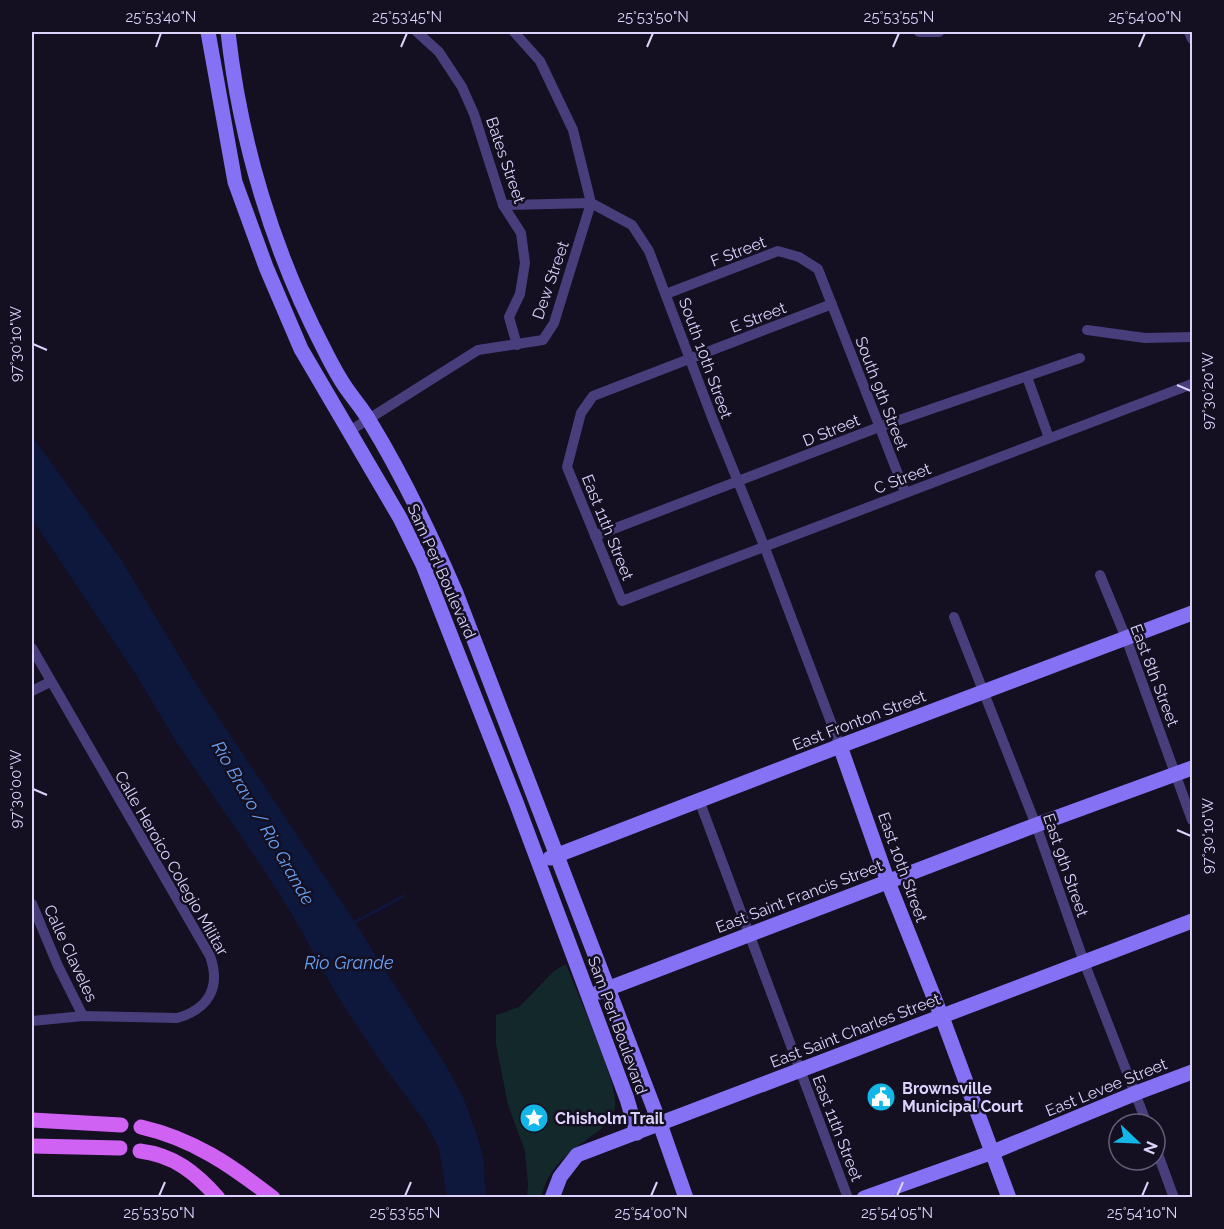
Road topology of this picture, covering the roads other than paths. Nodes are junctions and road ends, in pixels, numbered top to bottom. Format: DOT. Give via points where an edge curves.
graph roads {
  1 [pos="208,32"];
  2 [pos="228,32"];
  3 [pos="417,32"];
  4 [pos="514,32"];
  5 [pos="919,32"];
  6 [pos="939,32"];
  7 [pos="1189,32"];
  8 [pos="1192,39"];
  9 [pos="591,203"];
  10 [pos="502,206"];
  11 [pos="280,248"];
  12 [pos="261,253"];
  13 [pos="666,294"];
  14 [pos="832,304"];
  15 [pos="1087,330"];
  16 [pos="1192,337"];
  17 [pos="517,345"];
  18 [pos="1080,358"];
  19 [pos="691,360"];
  20 [pos="1027,377"];
  21 [pos="1192,384"];
  22 [pos="593,396"];
  23 [pos="369,420"];
  24 [pos="879,427"];
  25 [pos="348,432"];
  26 [pos="1049,438"];
  27 [pos="738,483"];
  28 [pos="905,492"];
  29 [pos="595,536"];
  30 [pos="765,548"];
  31 [pos="1100,575"];
  32 [pos="622,601"];
  33 [pos="1192,613"];
  34 [pos="954,617"];
  35 [pos="1126,638"];
  36 [pos="32,648"];
  37 [pos="50,682"];
  38 [pos="32,691"];
  39 [pos="984,693"];
  40 [pos="840,746"];
  41 [pos="1192,768"];
  42 [pos="1176,775"];
  43 [pos="699,800"];
  44 [pos="1192,820"];
  45 [pos="1036,825"];
  46 [pos="557,855"];
  47 [pos="538,862"];
  48 [pos="888,882"];
  49 [pos="32,904"];
  50 [pos="1192,921"];
  51 [pos="749,936"];
  52 [pos="1084,962"];
  53 [pos="608,989"];
  54 [pos="588,996"];
  55 [pos="83,1016"];
  56 [pos="941,1016"];
  57 [pos="32,1021"];
  58 [pos="800,1070"];
  59 [pos="1192,1072"];
  60 [pos="1136,1093"];
  61 [pos="1143,1112"];
  62 [pos="32,1120"];
  63 [pos="660,1124"];
  64 [pos="121,1125"];
  65 [pos="141,1127"];
  66 [pos="637,1133"];
  67 [pos="32,1146"];
  68 [pos="120,1148"];
  69 [pos="140,1151"];
  70 [pos="993,1152"];
  71 [pos="1165,1172"];
  72 [pos="218,1197"];
  73 [pos="273,1197"];
  74 [pos="552,1197"];
  75 [pos="686,1197"];
  76 [pos="848,1197"];
  77 [pos="864,1197"];
  78 [pos="1009,1197"];
  79 [pos="1174,1197"];
  1 -- 12 [label="main road, Sam Perl Boulevard" via="235,182"];
  2 -- 11 [label="main road, Sam Perl Boulevard" via="247,141"];
  3 -- 10 [label="street, Bates Street" via="439,52 462,87"];
  4 -- 9 [label="street" via="540,61 573,130"];
  5 -- 6 [label="street"];
  7 -- 8 [label="street"];
  9 -- 10 [label="street"];
  9 -- 13 [label="street, South 10th Street" via="632,225 649,251"];
  9 -- 17 [label="street, Dew Street" via="554,323 543,340"];
  10 -- 17 [label="street, Bates Street" via="521,233 525,263 520,294 509,317"];
  11 -- 12 [label="main road"];
  11 -- 23 [label="main road, Sam Perl Boulevard" via="325,352"];
  12 -- 25 [label="main road, Sam Perl Boulevard" via="302,350"];
  13 -- 14 [label="street, F Street" via="778,251 799,257 818,269"];
  13 -- 19 [label="street, South 10th Street"];
  14 -- 19 [label="street, E Street"];
  14 -- 24 [label="street, South 9th Street"];
  15 -- 16 [label="street" via="1145,338"];
  17 -- 23 [label="street, Dew Street" via="478,350"];
  18 -- 20 [label="street, D Street"];
  19 -- 22 [label="street, E Street"];
  19 -- 27 [label="street, South 10th Street"];
  20 -- 24 [label="street, D Street"];
  20 -- 26 [label="street"];
  21 -- 26 [label="street, C Street"];
  22 -- 29 [label="street, East 11th Street" via="581,413 567,467"];
  23 -- 25 [label="street, Dew Street"];
  23 -- 46 [label="main road, Sam Perl Boulevard" via="453,585"];
  24 -- 27 [label="street, D Street"];
  24 -- 28 [label="street, South 9th Street"];
  25 -- 47 [label="main road, Sam Perl Boulevard" via="400,518 423,565"];
  26 -- 28 [label="street, C Street"];
  27 -- 29 [label="street, D Street"];
  27 -- 30 [label="street, South 10th Street"];
  28 -- 30 [label="street, C Street"];
  29 -- 32 [label="street, East 11th Street"];
  30 -- 32 [label="street, C Street"];
  30 -- 40 [label="street, East 10th Street"];
  31 -- 35 [label="street, East 8th Street"];
  33 -- 35 [label="main road, East Fronton Street"];
  34 -- 39 [label="street, East 9th Street"];
  35 -- 39 [label="main road, East Fronton Street"];
  35 -- 42 [label="street, East 8th Street"];
  36 -- 37 [label="street, Calle Heroico Colegio Militar"];
  37 -- 38 [label="street"];
  37 -- 55 [label="street, Calle Heroico Colegio Militar" via="215,970 214,986 204,1004 192,1014 177,1018"];
  39 -- 40 [label="main road, East Fronton Street"];
  39 -- 45 [label="street, East 9th Street"];
  40 -- 43 [label="main road, East Fronton Street"];
  40 -- 48 [label="main road, East 10th Street"];
  41 -- 42 [label="main road, East Saint Francis Street"];
  42 -- 44 [label="street, East 8th Street"];
  42 -- 45 [label="main road, East Saint Francis Street"];
  43 -- 46 [label="main road, East Fronton Street"];
  43 -- 51 [label="street, East 11th Street"];
  45 -- 48 [label="main road, East Saint Francis Street"];
  45 -- 52 [label="street, East 9th Street"];
  46 -- 47 [label="main road, East Fronton Street"];
  46 -- 53 [label="main road, Sam Perl Boulevard"];
  47 -- 54 [label="main road, Sam Perl Boulevard"];
  48 -- 51 [label="main road, East Saint Francis Street"];
  48 -- 56 [label="main road, East 10th Street"];
  49 -- 55 [label="street, Calle Claveles"];
  50 -- 52 [label="main road, East Saint Charles Street"];
  51 -- 53 [label="main road, East Saint Francis Street"];
  51 -- 58 [label="street, East 11th Street"];
  52 -- 56 [label="main road, East Saint Charles Street"];
  52 -- 60 [label="street, East 9th Street"];
  53 -- 54 [label="main road, East Saint Francis Street"];
  53 -- 63 [label="main road, Sam Perl Boulevard"];
  54 -- 66 [label="main road, Sam Perl Boulevard"];
  55 -- 57 [label="street, Calle Heroico Colegio Militar"];
  56 -- 58 [label="main road, East Saint Charles Street"];
  56 -- 70 [label="main road, East 10th Street"];
  58 -- 63 [label="main road, East Saint Charles Street"];
  58 -- 76 [label="street, East 11th Street"];
  59 -- 60 [label="main road, East Levee Street"];
  60 -- 61 [label="street, East 9th Street"];
  60 -- 70 [label="main road, East Levee Street"];
  62 -- 64 [label="main road"];
  63 -- 66 [label="main road, East Saint Charles Street"];
  63 -- 75 [label="main road, Sam Perl Boulevard"];
  65 -- 73 [label="main road" via="185,1140"];
  66 -- 74 [label="main road, East Saint Charles Street" via="577,1155 560,1177"];
  67 -- 68 [label="main road"];
  69 -- 72 [label="main road" via="184,1165"];
  70 -- 77 [label="main road, East Levee Street"];
  70 -- 78 [label="main road, East 10th Street"];
  71 -- 79 [label="street"];
}
